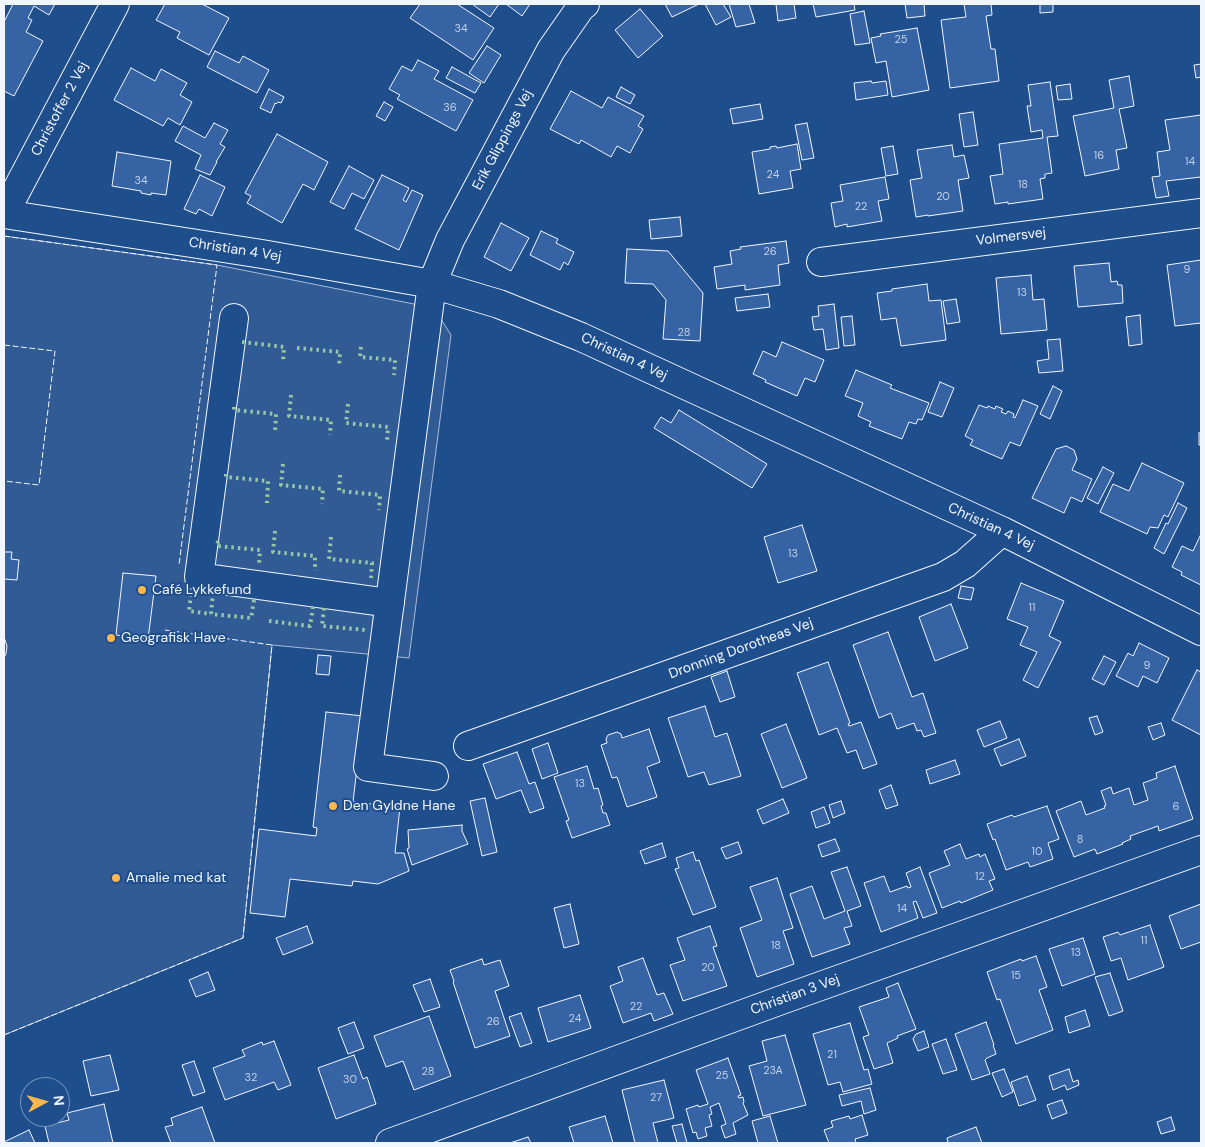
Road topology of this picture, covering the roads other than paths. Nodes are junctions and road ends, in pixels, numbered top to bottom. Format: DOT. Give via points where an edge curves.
graph roads {
  1 [pos="115,4"];
  2 [pos="585,4"];
  3 [pos="1201,213"];
  4 [pos="4,214"];
  5 [pos="821,262"];
  6 [pos="432,284"];
  7 [pos="234,318"];
  8 [pos="1002,531"];
  9 [pos="390,603"];
  10 [pos="1201,631"];
  11 [pos="468,746"];
  12 [pos="434,776"];
  13 [pos="1201,850"];
  14 [pos="390,1143"];
  1 -- 4 [label="street, Christoffer 2 Vej"];
  2 -- 6 [label="street, Erik Glippings Vej" via="551,50 450,240"];
  3 -- 5 [label="street, Volmersvej"];
  4 -- 6 [label="street, Christian 4 Vej"];
  6 -- 8 [label="street, Christian 4 Vej" via="499,304 581,337"];
  6 -- 9 [label="street, Erik Glippings Vej"];
  7 -- 9 [label="street" via="199,577"];
  8 -- 10 [label="street, Christian 4 Vej"];
  8 -- 11 [label="street, Dronning Dorotheas Vej" via="965,564 943,577"];
  9 -- 12 [label="street, Erik Glippings Vej" via="368,767"];
  13 -- 14 [label="street, Christian 3 Vej"];
}
